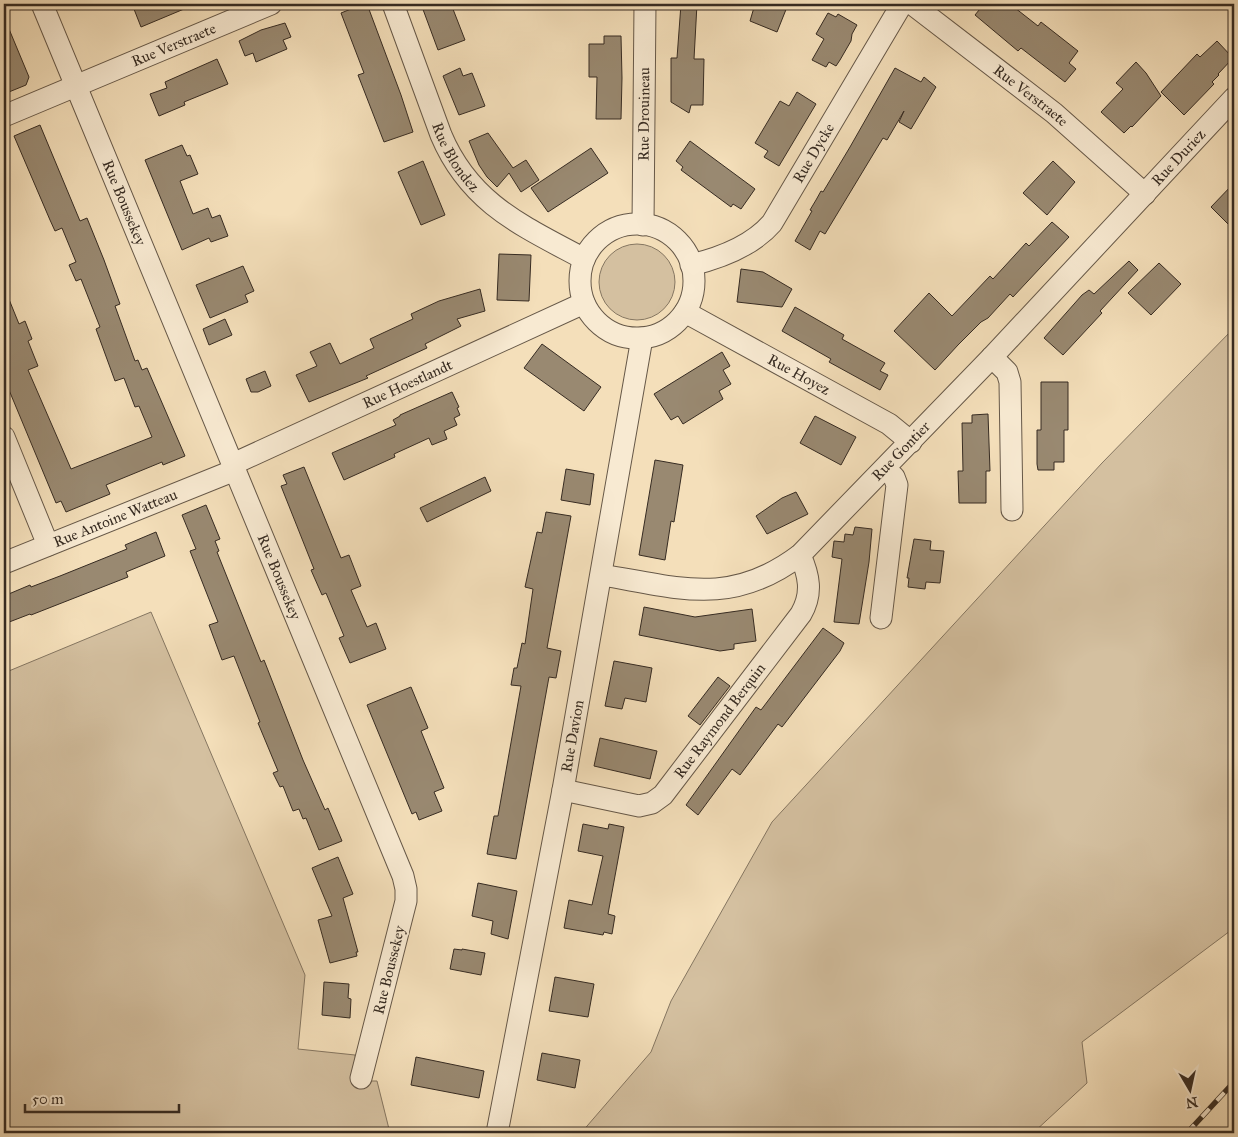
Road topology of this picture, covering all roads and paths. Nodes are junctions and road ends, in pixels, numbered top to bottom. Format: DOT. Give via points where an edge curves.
graph roads {
  1 [pos="42,4"];
  2 [pos="271,4"];
  3 [pos="393,4"];
  4 [pos="645,4"];
  5 [pos="902,4"];
  6 [pos="912,4"];
  7 [pos="76,86"];
  8 [pos="1234,98"];
  9 [pos="4,116"];
  10 [pos="1145,194"];
  11 [pos="643,224"];
  12 [pos="584,259"];
  13 [pos="691,265"];
  14 [pos="584,303"];
  15 [pos="685,312"];
  16 [pos="642,338"];
  17 [pos="992,357"];
  18 [pos="4,437"];
  19 [pos="911,442"];
  20 [pos="234,467"];
  21 [pos="885,469"];
  22 [pos="1012,510"];
  23 [pos="48,545"];
  24 [pos="800,555"];
  25 [pos="4,564"];
  26 [pos="602,575"];
  27 [pos="881,618"];
  28 [pos="563,790"];
  29 [pos="361,1078"];
  30 [pos="497,1133"];
  1 -- 7 [label="street, Rue Boussekey"];
  2 -- 7 [label="street, Rue Verstraete"];
  3 -- 12 [label="street, Rue Blondez" via="441,135 465,176 497,209"];
  4 -- 11 [label="street, Rue Drouineau"];
  5 -- 13 [label="street, Rue Dycke" via="772,223 750,241 718,257"];
  6 -- 10 [label="street, Rue Verstraete" via="1059,117"];
  7 -- 9 [label="street, Rue Verstraete"];
  7 -- 20 [label="street, Rue Boussekey"];
  8 -- 10 [label="street, Rue Duriez"];
  10 -- 17 [label="street, Rue Gontier"];
  11 -- 12 [label="street" via="627,225 608,232 592,246"];
  11 -- 13 [label="street" via="659,228 673,237"];
  12 -- 14 [label="street" via="580,281"];
  13 -- 15 [label="street" via="693,292"];
  14 -- 16 [label="street" via="592,316 608,330"];
  14 -- 20 [label="street, Rue Hoestlandt"];
  15 -- 16 [label="street" via="667,330"];
  15 -- 19 [label="street, Rue Hoyez" via="889,424"];
  16 -- 26 [label="street, Rue Davion"];
  17 -- 19 [label="street, Rue Gontier"];
  17 -- 22 [label="street" via="1007,372 1010,382"];
  18 -- 23 [label="street, Rue Antoine Watteau"];
  19 -- 21 [label="street, Rue Gontier"];
  20 -- 23 [label="street, Rue Antoine Watteau"];
  20 -- 29 [label="street, Rue Boussekey" via="406,889 406,901"];
  21 -- 24 [label="street, Rue Gontier"];
  21 -- 27 [label="street" via="897,485"];
  23 -- 25 [label="street"];
  24 -- 26 [label="street, Rue Gontier" via="764,577 720,590 688,590"];
  24 -- 28 [label="street, Rue Raymond Berquin" via="810,584 807,603 801,614 663,796 639,806"];
  26 -- 28 [label="street, Rue Davion"];
  28 -- 30 [label="street, Rue Davion"];
}
